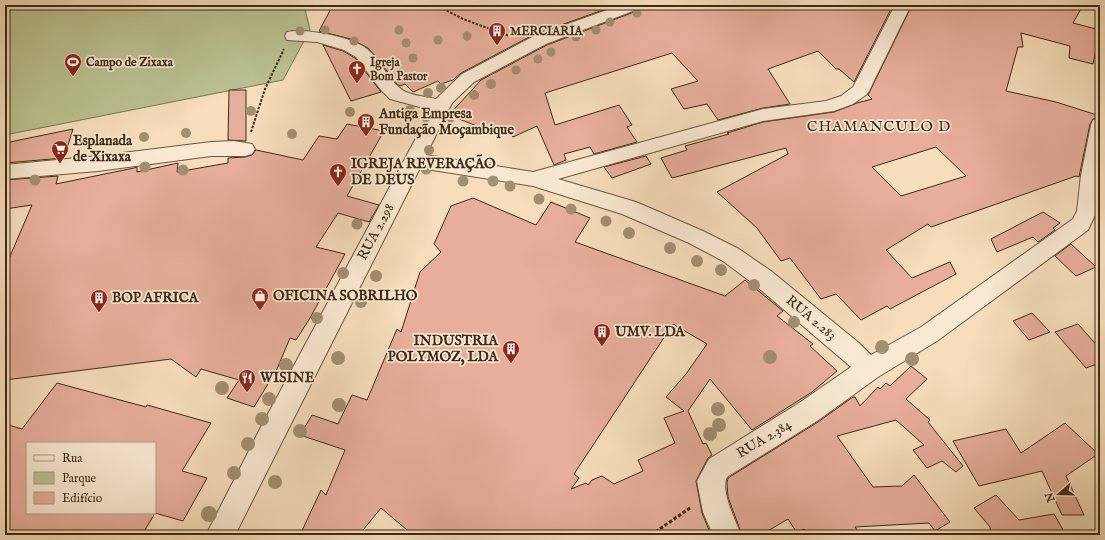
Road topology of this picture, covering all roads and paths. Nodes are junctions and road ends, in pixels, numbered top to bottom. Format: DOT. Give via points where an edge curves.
graph roads {
  1 [pos="436,5"];
  2 [pos="636,5"];
  3 [pos="903,5"];
  4 [pos="293,36"];
  5 [pos="534,43"];
  6 [pos="442,107"];
  7 [pos="1100,125"];
  8 [pos="245,149"];
  9 [pos="414,160"];
  10 [pos="5,172"];
  11 [pos="533,179"];
  12 [pos="869,369"];
  13 [pos="713,495"];
  14 [pos="220,535"];
  15 [pos="651,535"];
  16 [pos="727,535"];
  1 -- 5 [label="path" via="471,24"];
  2 -- 5 [label="street, RUA 2.298"];
  3 -- 11 [label="street" via="860,91 847,100 828,107 763,115"];
  4 -- 6 [label="street" via="318,37 350,46 362,53 396,95"];
  4 -- 8 [label="path" via="265,89"];
  5 -- 6 [label="street, RUA 2.298" via="468,78 445,100"];
  6 -- 9 [label="street, RUA 2.298"];
  7 -- 12 [label="street" via="1087,211 1081,224 929,334"];
  8 -- 10 [label="street" via="205,150 64,168"];
  9 -- 11 [label="street, RUA 2.283"];
  9 -- 14 [label="street, RUA 2.298"];
  11 -- 12 [label="street, RUA 2.283" via="629,208 731,255 763,278"];
  12 -- 13 [label="street, RUA 2.384" via="808,412 718,468 711,481"];
  13 -- 15 [label="path"];
  13 -- 16 [label="street, RUA 2.384"];
}
